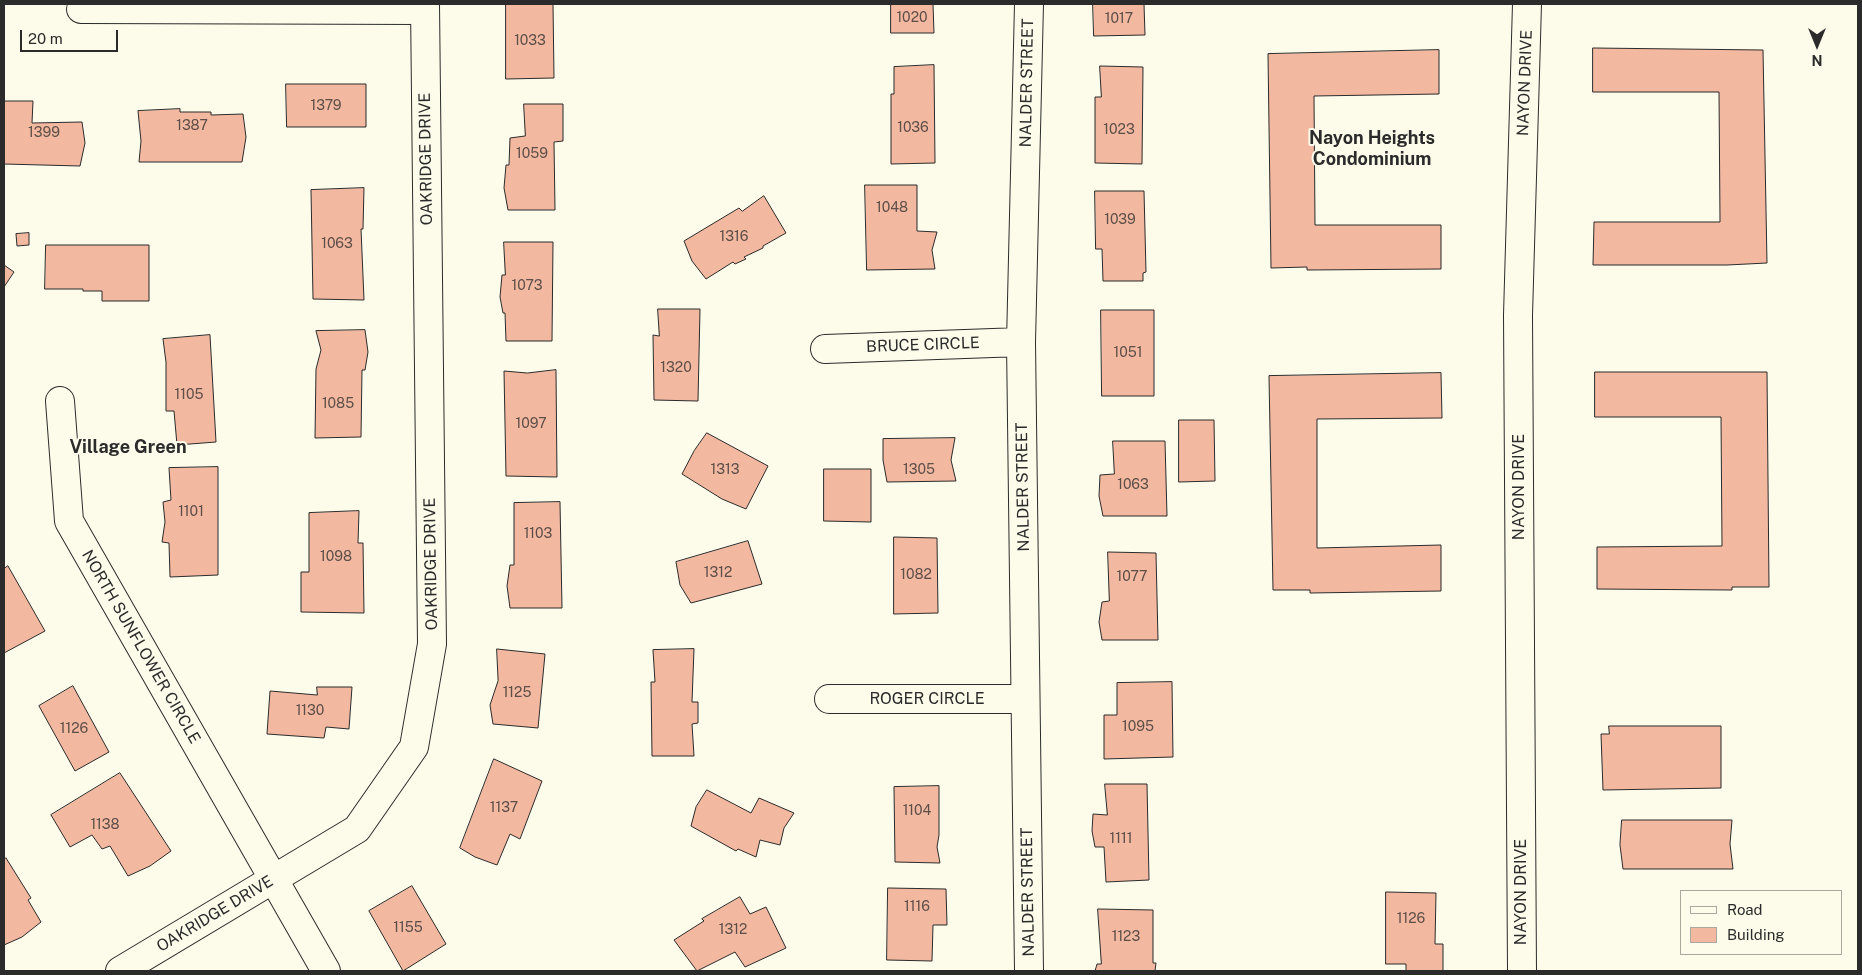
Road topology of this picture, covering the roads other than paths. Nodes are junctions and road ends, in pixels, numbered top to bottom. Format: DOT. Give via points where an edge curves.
graph roads {
  1 [pos="1029,4"];
  2 [pos="1527,4"];
  3 [pos="424,7"];
  4 [pos="81,9"];
  5 [pos="1021,342"];
  6 [pos="825,349"];
  7 [pos="60,401"];
  8 [pos="829,699"];
  9 [pos="1025,699"];
  10 [pos="273,878"];
  11 [pos="120,971"];
  12 [pos="326,971"];
  13 [pos="1029,971"];
  14 [pos="1522,971"];
  1 -- 5 [label="street, NALDER STREET"];
  2 -- 14 [label="street, NAYON DRIVE" via="1518,315"];
  3 -- 4 [label="street"];
  3 -- 10 [label="street, OAKRIDGE DRIVE" via="432,644 414,747 357,829"];
  5 -- 6 [label="street, BRUCE CIRCLE"];
  5 -- 9 [label="street, NALDER STREET"];
  7 -- 10 [label="street, NORTH SUNFLOWER CIRCLE" via="69,520"];
  8 -- 9 [label="street, ROGER CIRCLE"];
  9 -- 13 [label="street, NALDER STREET"];
  10 -- 11 [label="street, OAKRIDGE DRIVE"];
  10 -- 12 [label="street, NORTH SUNFLOWER CIRCLE"];
}
